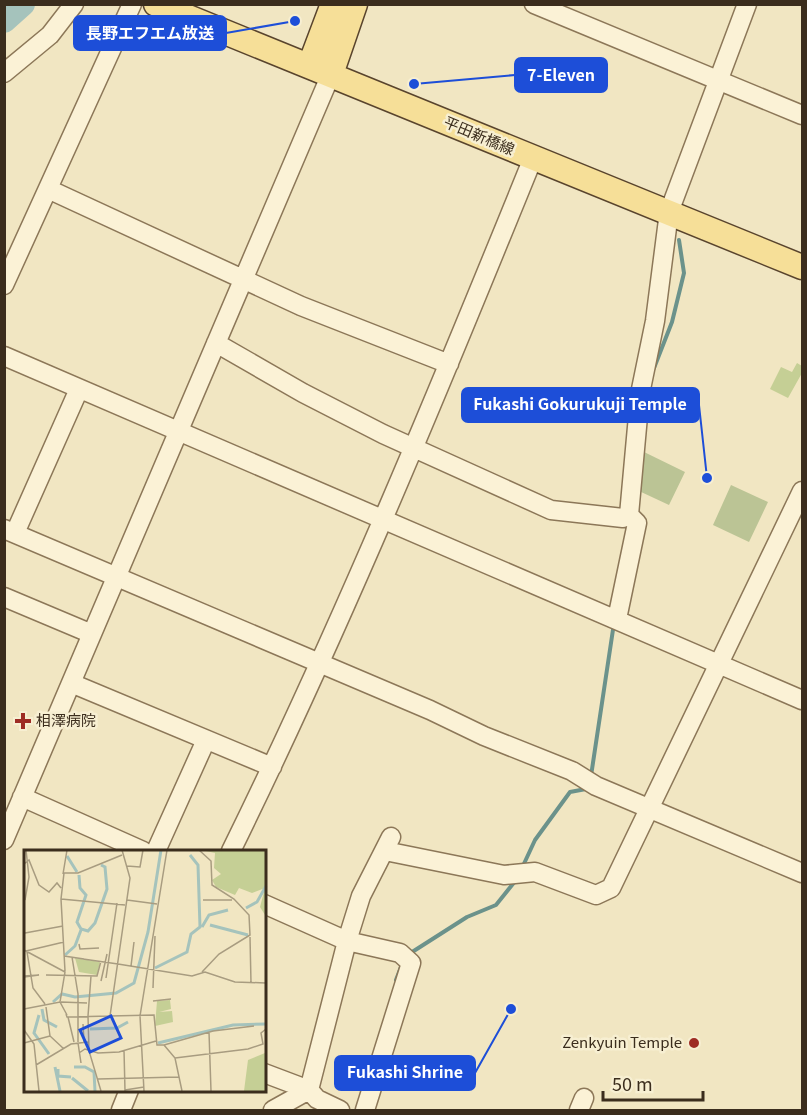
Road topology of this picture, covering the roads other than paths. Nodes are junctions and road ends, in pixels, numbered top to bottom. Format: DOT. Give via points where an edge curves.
graph roads {
  1 [pos="74,4"];
  2 [pos="132,4"];
  3 [pos="156,4"];
  4 [pos="333,4"];
  5 [pos="355,4"];
  6 [pos="534,4"];
  7 [pos="747,4"];
  8 [pos="557,9"];
  9 [pos="320,70"];
  10 [pos="4,74"];
  11 [pos="719,80"];
  12 [pos="802,115"];
  13 [pos="533,158"];
  14 [pos="48,189"];
  15 [pos="669,212"];
  16 [pos="11,255"];
  17 [pos="802,267"];
  18 [pos="243,280"];
  19 [pos="4,285"];
  20 [pos="216,343"];
  21 [pos="4,356"];
  22 [pos="449,364"];
  23 [pos="79,389"];
  24 [pos="178,430"];
  25 [pos="413,448"];
  26 [pos="802,491"];
  27 [pos="798,512"];
  28 [pos="631,518"];
  29 [pos="384,519"];
  30 [pos="10,531"];
  31 [pos="116,577"];
  32 [pos="4,597"];
  33 [pos="614,618"];
  34 [pos="92,634"];
  35 [pos="319,663"];
  36 [pos="718,664"];
  37 [pos="71,683"];
  38 [pos="802,700"];
  39 [pos="206,740"];
  40 [pos="272,767"];
  41 [pos="22,797"];
  42 [pos="650,809"];
  43 [pos="4,840"];
  44 [pos="141,850"];
  45 [pos="156,850"];
  46 [pos="231,850"];
  47 [pos="802,873"];
  48 [pos="266,905"];
  49 [pos="347,941"];
  50 [pos="266,1074"];
  51 [pos="309,1090"];
  52 [pos="128,1091"];
  53 [pos="121,1110"];
  54 [pos="273,1110"];
  55 [pos="340,1110"];
  56 [pos="365,1110"];
  1 -- 10 [label="street" via="50,35"];
  2 -- 14 [label="street"];
  3 -- 9 [label="main road, 平田新橋線"];
  4 -- 9 [label="main road"];
  5 -- 9 [label="main road"];
  6 -- 8 [label="street"];
  7 -- 11 [label="street"];
  8 -- 11 [label="street"];
  9 -- 13 [label="main road, 平田新橋線"];
  9 -- 18 [label="street"];
  11 -- 12 [label="street"];
  11 -- 15 [label="street"];
  13 -- 15 [label="main road, 平田新橋線"];
  13 -- 22 [label="street"];
  14 -- 16 [label="street"];
  14 -- 18 [label="street"];
  15 -- 17 [label="main road, 平田新橋線"];
  15 -- 28 [label="street" via="655,321 640,394"];
  16 -- 19 [label="street"];
  18 -- 20 [label="street"];
  18 -- 22 [label="street"];
  20 -- 24 [label="street"];
  20 -- 25 [label="street" via="303,393"];
  21 -- 23 [label="street"];
  22 -- 25 [label="street"];
  23 -- 24 [label="street"];
  23 -- 30 [label="street"];
  24 -- 29 [label="street"];
  24 -- 31 [label="street"];
  25 -- 28 [label="street" via="551,510"];
  25 -- 29 [label="street"];
  26 -- 27 [label="street"];
  27 -- 36 [label="street"];
  28 -- 33 [label="street" via="637,523"];
  29 -- 33 [label="street"];
  29 -- 35 [label="street"];
  30 -- 31 [label="street"];
  31 -- 34 [label="street"];
  31 -- 35 [label="street"];
  32 -- 34 [label="street"];
  33 -- 36 [label="street"];
  34 -- 37 [label="street"];
  35 -- 40 [label="street"];
  35 -- 42 [label="street"];
  36 -- 38 [label="street"];
  36 -- 42 [label="street"];
  37 -- 39 [label="street"];
  37 -- 41 [label="street"];
  39 -- 40 [label="street"];
  39 -- 45 [label="street"];
  40 -- 46 [label="street"];
  41 -- 43 [label="street"];
  41 -- 44 [label="street"];
  42 -- 47 [label="street"];
  42 -- 49 [label="street" via="611,888 596,895 535,872 518,874 388,844 361,896"];
  48 -- 49 [label="street"];
  49 -- 51 [label="street"];
  49 -- 56 [label="street" via="403,956 411,963"];
  50 -- 51 [label="street"];
  51 -- 54 [label="street"];
  51 -- 55 [label="street" via="317,1099"];
  52 -- 53 [label="street"];
}
